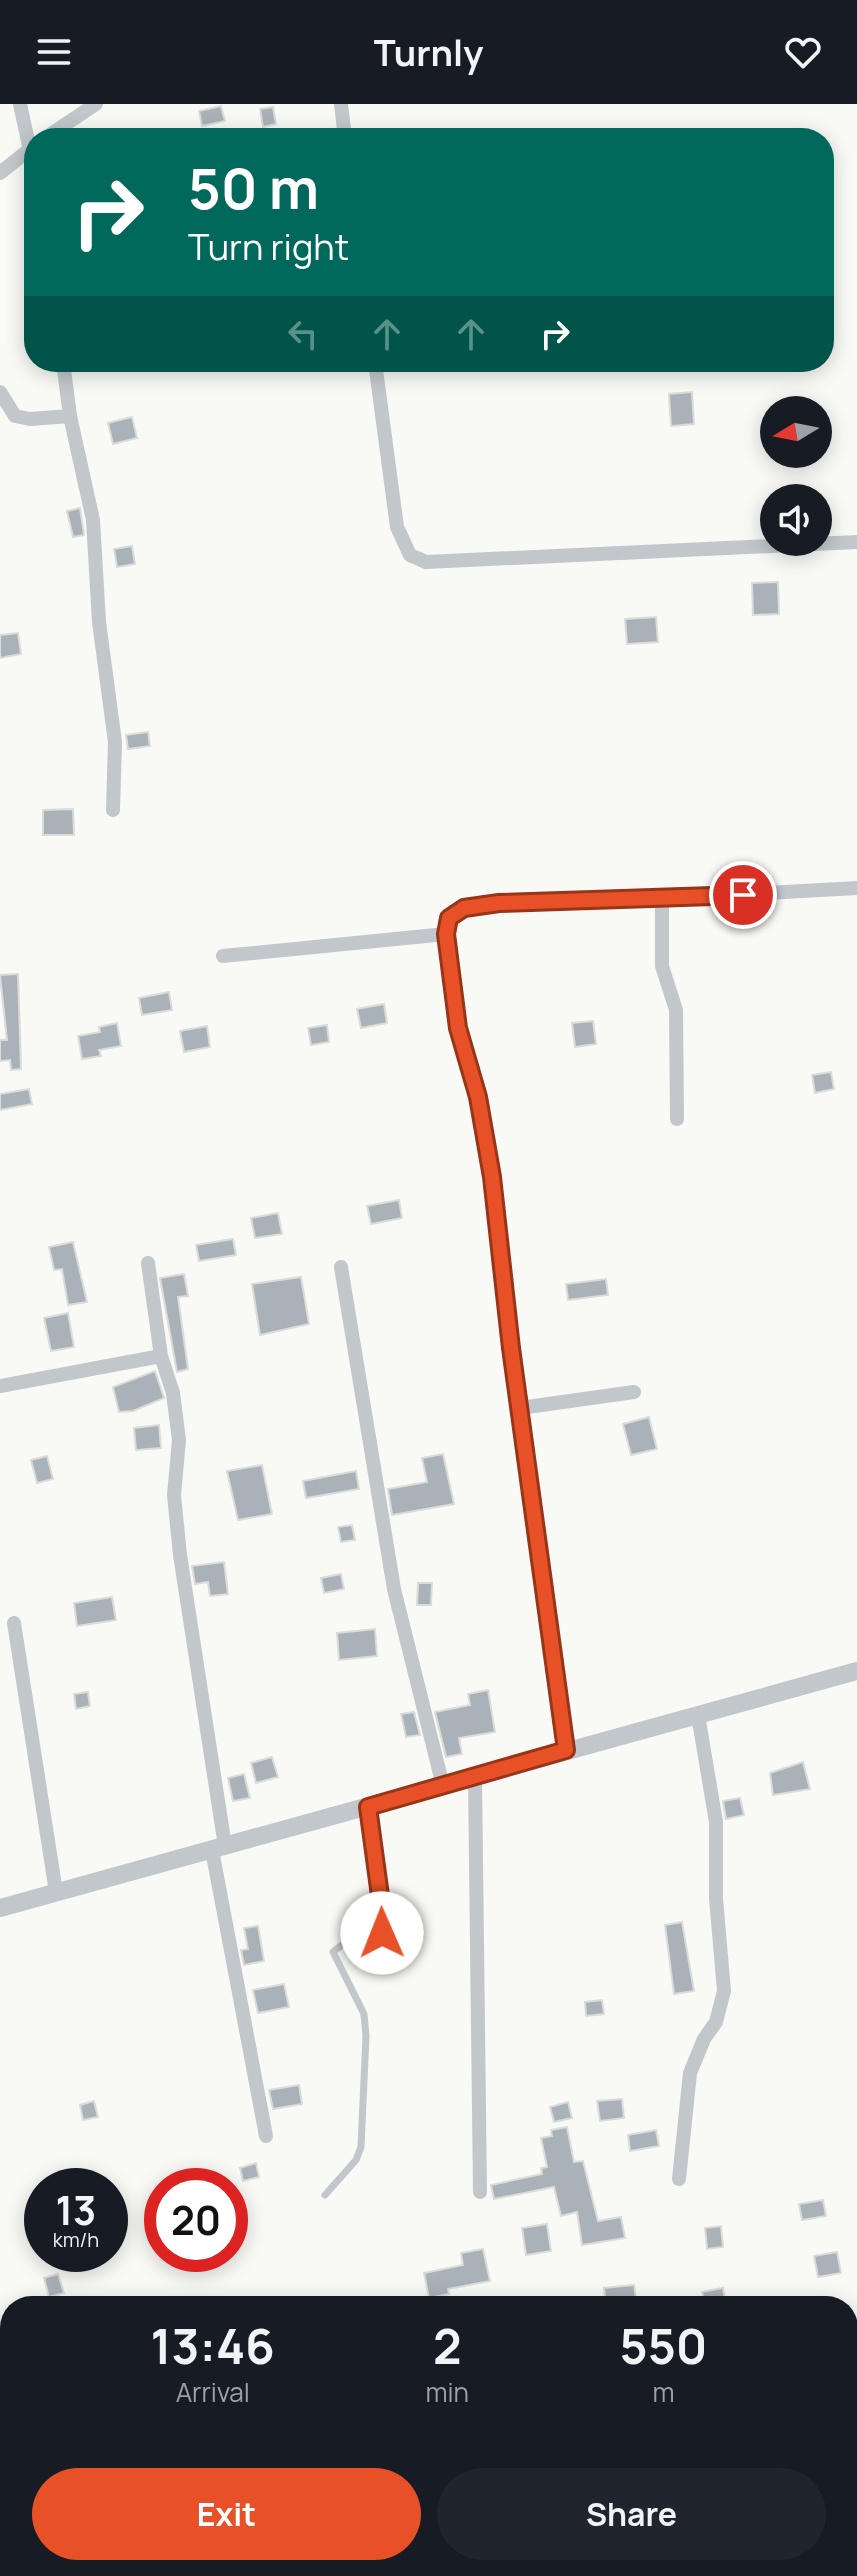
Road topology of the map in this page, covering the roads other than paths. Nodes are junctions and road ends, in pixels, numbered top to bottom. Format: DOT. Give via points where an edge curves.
graph roads {
  1 [pos="20,104"];
  2 [pos="96,104"];
  3 [pos="341,104"];
  4 [pos="27,128"];
  5 [pos="60,128"];
  6 [pos="344,128"];
  7 [pos="24,154"];
  8 [pos="0,173"];
  9 [pos="64,372"];
  10 [pos="376,372"];
  11 [pos="0,392"];
  12 [pos="70,416"];
  13 [pos="857,542"];
  14 [pos="113,810"];
  15 [pos="857,888"];
  16 [pos="662,899"];
  17 [pos="446,934"];
  18 [pos="223,956"];
  19 [pos="677,1119"];
  20 [pos="148,1263"];
  21 [pos="341,1267"];
  22 [pos="161,1356"];
  23 [pos="0,1386"];
  24 [pos="634,1392"];
  25 [pos="520,1408"];
  26 [pos="14,1623"];
  27 [pos="857,1671"];
  28 [pos="698,1715"];
  29 [pos="566,1750"];
  30 [pos="475,1778"];
  31 [pos="443,1786"];
  32 [pos="368,1807"];
  33 [pos="218,1848"];
  34 [pos="56,1892"];
  35 [pos="0,1908"];
  36 [pos="266,2136"];
  37 [pos="679,2179"];
  38 [pos="480,2192"];
  39 [pos="325,2195"];
  1 -- 4 [label="street"];
  2 -- 5 [label="street"];
  3 -- 6 [label="street"];
  7 -- 8 [label="street"];
  9 -- 12 [label="street"];
  10 -- 13 [label="street" via="397,527 410,555 426,562"];
  11 -- 12 [label="street" via="15,416"];
  12 -- 14 [label="street" via="93,520 99,622 115,742"];
  15 -- 16 [label="street"];
  16 -- 17 [label="street" via="464,908 449,918"];
  16 -- 19 [label="street" via="662,966 676,1010"];
  17 -- 18 [label="street"];
  17 -- 25 [label="street" via="458,1028 478,1097 492,1177"];
  20 -- 22 [label="street"];
  21 -- 31 [label="street" via="394,1589"];
  22 -- 23 [label="street"];
  22 -- 33 [label="street" via="179,1440 174,1495"];
  24 -- 25 [label="street"];
  25 -- 29 [label="street"];
  26 -- 34 [label="street"];
  27 -- 28 [label="street"];
  28 -- 29 [label="street"];
  28 -- 37 [label="street" via="716,1822 724,1991 716,2022 690,2073"];
  29 -- 30 [label="street"];
  30 -- 31 [label="street"];
  30 -- 38 [label="street"];
  31 -- 32 [label="street"];
  32 -- 33 [label="street"];
  32 -- 39 [label="lane" via="382,1933 333,1952 364,2014 361,2147"];
  33 -- 34 [label="street"];
  33 -- 36 [label="street"];
  34 -- 35 [label="street"];
}
